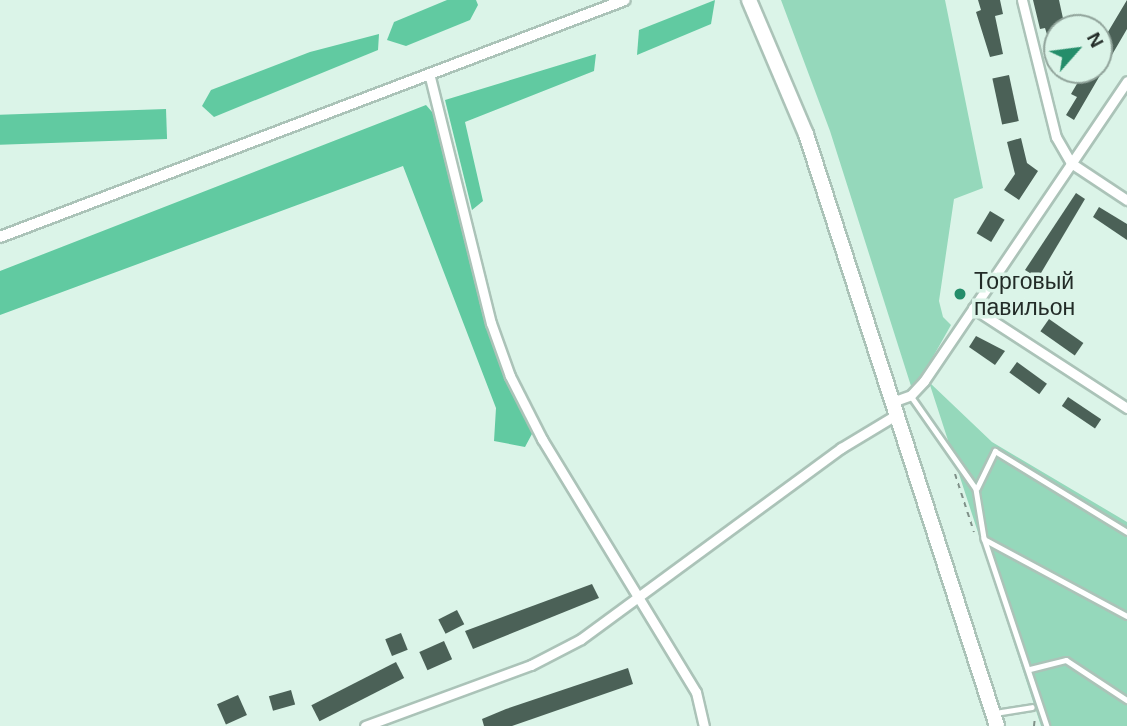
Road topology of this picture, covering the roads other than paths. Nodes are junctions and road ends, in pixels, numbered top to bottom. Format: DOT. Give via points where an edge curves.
graph roads {
  1 [pos="625,0"];
  2 [pos="749,0"];
  3 [pos="1022,0"];
  4 [pos="429,73"];
  5 [pos="1127,82"];
  6 [pos="1071,163"];
  7 [pos="1127,200"];
  8 [pos="0,237"];
  9 [pos="973,308"];
  10 [pos="911,395"];
  11 [pos="1127,408"];
  12 [pos="894,409"];
  13 [pos="976,489"];
  14 [pos="1127,532"];
  15 [pos="984,538"];
  16 [pos="637,597"];
  17 [pos="1127,616"];
  18 [pos="1030,670"];
  19 [pos="1127,700"];
  20 [pos="1032,707"];
  21 [pos="995,720"];
  22 [pos="365,726"];
  23 [pos="704,726"];
  24 [pos="1047,726"];
  1 -- 4 [label="street"];
  2 -- 12 [label="main road" via="806,134"];
  3 -- 6 [label="street" via="1056,137"];
  4 -- 8 [label="street"];
  4 -- 16 [label="street" via="491,323 510,376 542,439"];
  5 -- 6 [label="street"];
  6 -- 7 [label="street"];
  6 -- 9 [label="street"];
  9 -- 10 [label="street"];
  9 -- 11 [label="street"];
  10 -- 12 [label="street"];
  10 -- 13 [label="lane"];
  12 -- 16 [label="street"];
  12 -- 21 [label="main road"];
  13 -- 14 [label="lane" via="995,451"];
  13 -- 15 [label="lane"];
  15 -- 17 [label="lane"];
  15 -- 18 [label="lane"];
  16 -- 22 [label="street" via="581,639 531,665"];
  16 -- 23 [label="street" via="696,692"];
  18 -- 19 [label="lane" via="1066,660"];
  18 -- 24 [label="lane"];
  20 -- 21 [label="lane"];
}
